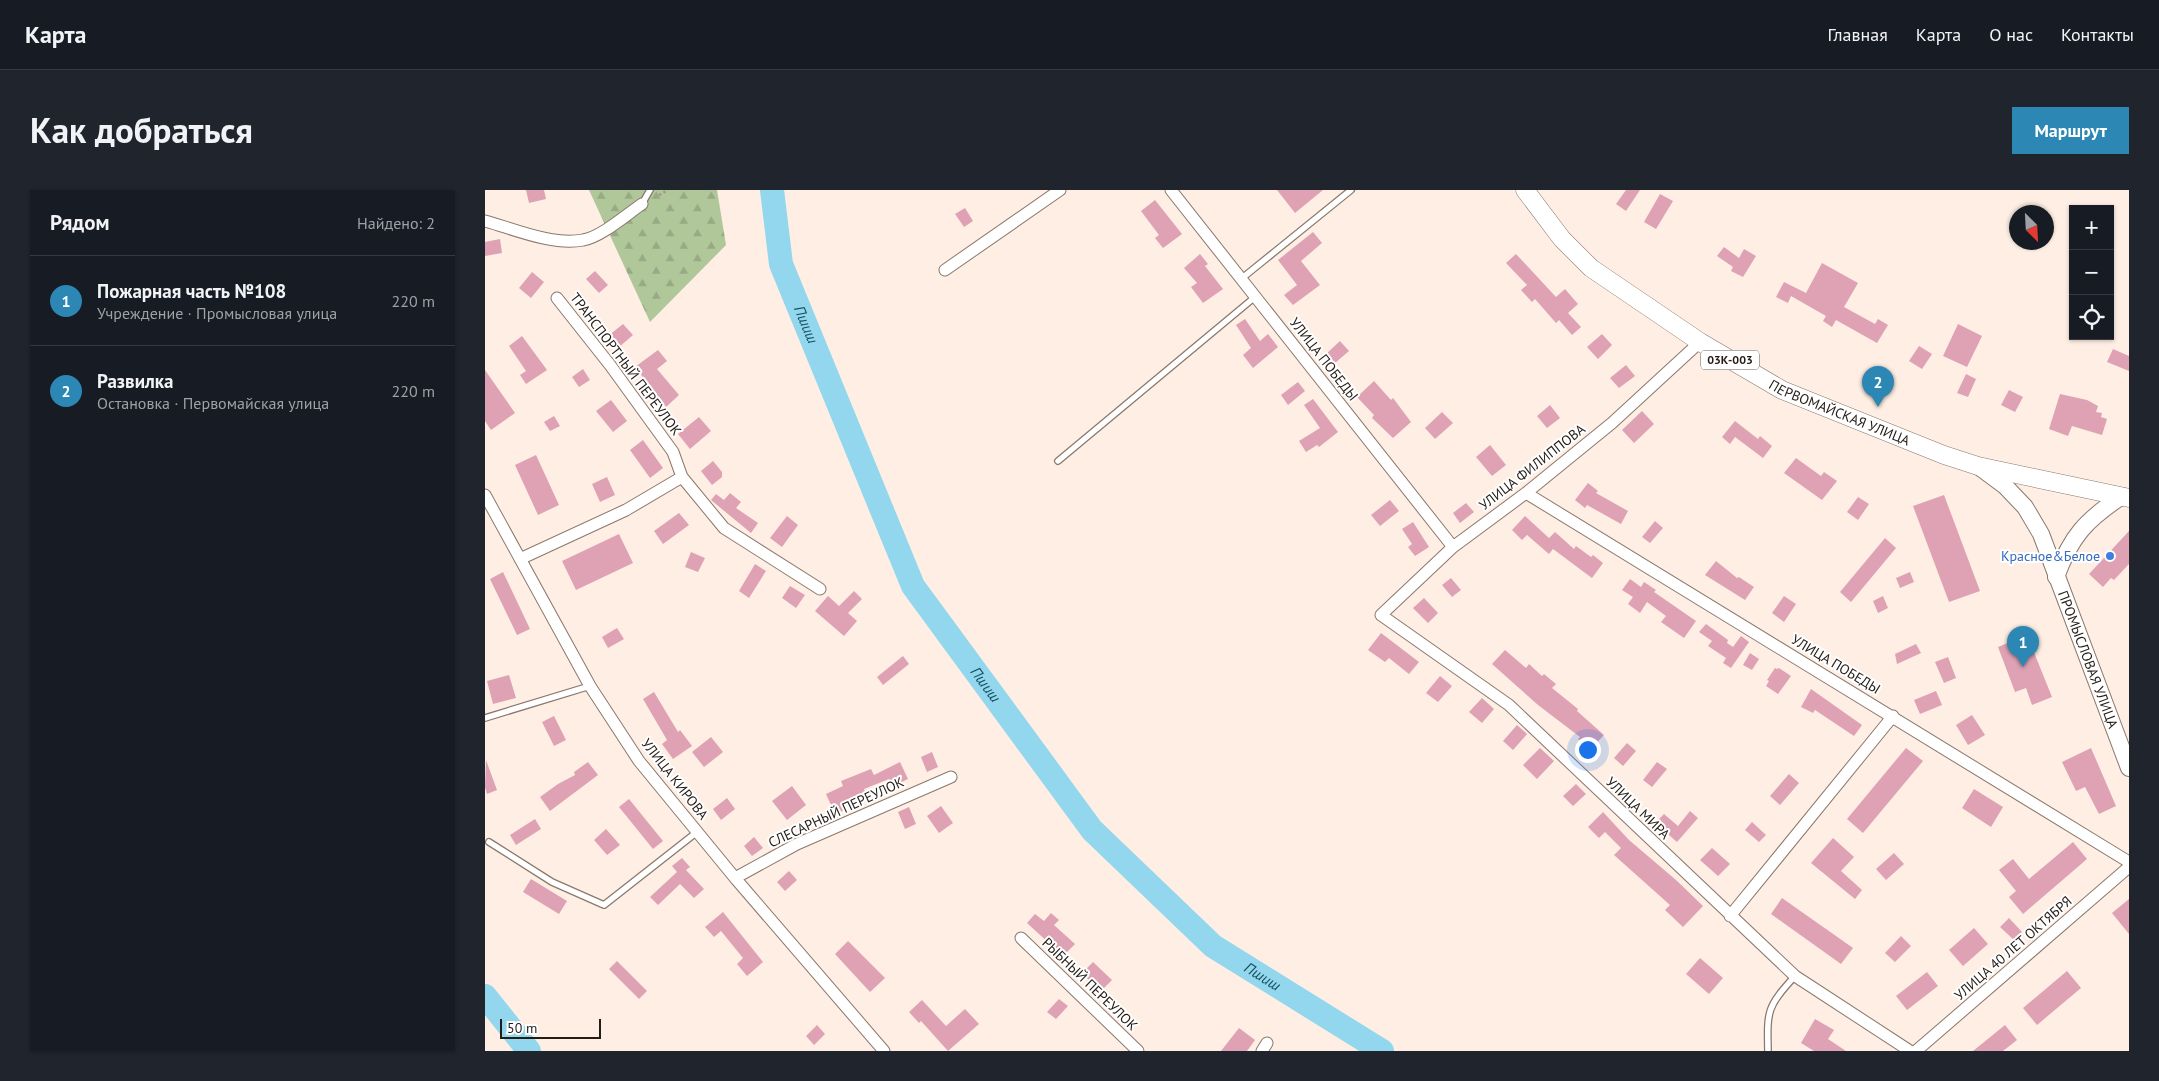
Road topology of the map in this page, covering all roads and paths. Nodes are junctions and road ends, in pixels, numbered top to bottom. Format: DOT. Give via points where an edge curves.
graph roads {
  1 [pos="650,190"];
  2 [pos="1060,190"];
  3 [pos="1171,190"];
  4 [pos="1351,190"];
  5 [pos="1525,190"];
  6 [pos="642,204"];
  7 [pos="485,221"];
  8 [pos="945,270"];
  9 [pos="1241,278"];
  10 [pos="1255,297"];
  11 [pos="557,298"];
  12 [pos="1700,342"];
  13 [pos="1058,462"];
  14 [pos="1978,466"];
  15 [pos="682,477"];
  16 [pos="1526,493"];
  17 [pos="485,495"];
  18 [pos="2125,497"];
  19 [pos="1453,547"];
  20 [pos="520,559"];
  21 [pos="2056,577"];
  22 [pos="820,589"];
  23 [pos="1381,615"];
  24 [pos="590,686"];
  25 [pos="1893,716"];
  26 [pos="485,718"];
  27 [pos="2129,768"];
  28 [pos="951,776"];
  29 [pos="697,832"];
  30 [pos="489,842"];
  31 [pos="2129,862"];
  32 [pos="2129,867"];
  33 [pos="735,878"];
  34 [pos="1730,916"];
  35 [pos="1021,938"];
  36 [pos="1795,976"];
  37 [pos="884,1051"];
  38 [pos="1138,1051"];
  39 [pos="1768,1051"];
  40 [pos="1910,1051"];
  41 [pos="1916,1051"];
  1 -- 6 [label="lane"];
  2 -- 8 [label="street"];
  3 -- 9 [label="street, УЛИЦА ПОБЕДЫ"];
  4 -- 9 [label="lane"];
  5 -- 12 [label="main road, ПЕРВОМАЙСКАЯ УЛИЦА / 03К-003" via="1562,239 1591,268"];
  6 -- 7 [label="street" via="602,232 584,240 559,241"];
  9 -- 10 [label="street, УЛИЦА ПОБЕДЫ"];
  10 -- 13 [label="lane"];
  10 -- 19 [label="street, УЛИЦА ПОБЕДЫ"];
  11 -- 15 [label="street, ТРАНСПОРТНЫЙ ПЕРЕУЛОК" via="611,365 673,452"];
  12 -- 14 [label="main road, ПЕРВОМАЙСКАЯ УЛИЦА / 03К-003" via="1782,390"];
  12 -- 16 [label="street, УЛИЦА ФИЛИППОВА" via="1612,423"];
  14 -- 18 [label="main road, ПЕРВОМАЙСКАЯ УЛИЦА / 03К-003"];
  14 -- 21 [label="main road, ПРОМЫСЛОВАЯ УЛИЦА" via="2005,486 2025,507 2041,534"];
  15 -- 20 [label="street" via="627,510"];
  15 -- 22 [label="street, ТРАНСПОРТНЫЙ ПЕРЕУЛОК" via="724,528"];
  16 -- 19 [label="street, УЛИЦА ФИЛИППОВА"];
  16 -- 25 [label="street, УЛИЦА ПОБЕДЫ"];
  17 -- 20 [label="street, УЛИЦА КИРОВА"];
  18 -- 21 [label="main road, ПРОМЫСЛОВАЯ УЛИЦА" via="2097,512 2079,531 2065,552"];
  19 -- 23 [label="street, УЛИЦА ФИЛИППОВА"];
  20 -- 24 [label="street, УЛИЦА КИРОВА"];
  21 -- 27 [label="main road, ПРОМЫСЛОВАЯ УЛИЦА"];
  23 -- 34 [label="street, УЛИЦА МИРА" via="1509,705"];
  24 -- 26 [label="lane"];
  24 -- 29 [label="street, УЛИЦА КИРОВА" via="639,761"];
  25 -- 31 [label="street, УЛИЦА ПОБЕДЫ"];
  25 -- 34 [label="street"];
  28 -- 33 [label="street, СЛЕСАРНЫЙ ПЕРЕУЛОК" via="797,844"];
  29 -- 30 [label="lane" via="604,905 552,882"];
  29 -- 33 [label="street, УЛИЦА КИРОВА"];
  32 -- 41 [label="street, УЛИЦА 40 ЛЕТ ОКТЯБРЯ"];
  33 -- 37 [label="street, УЛИЦА КИРОВА"];
  34 -- 36 [label="street, УЛИЦА МИРА"];
  35 -- 38 [label="street, РЫБНЫЙ ПЕРЕУЛОК"];
  36 -- 39 [label="lane" via="1775,998 1767,1018"];
  36 -- 40 [label="street, УЛИЦА МИРА"];
}
